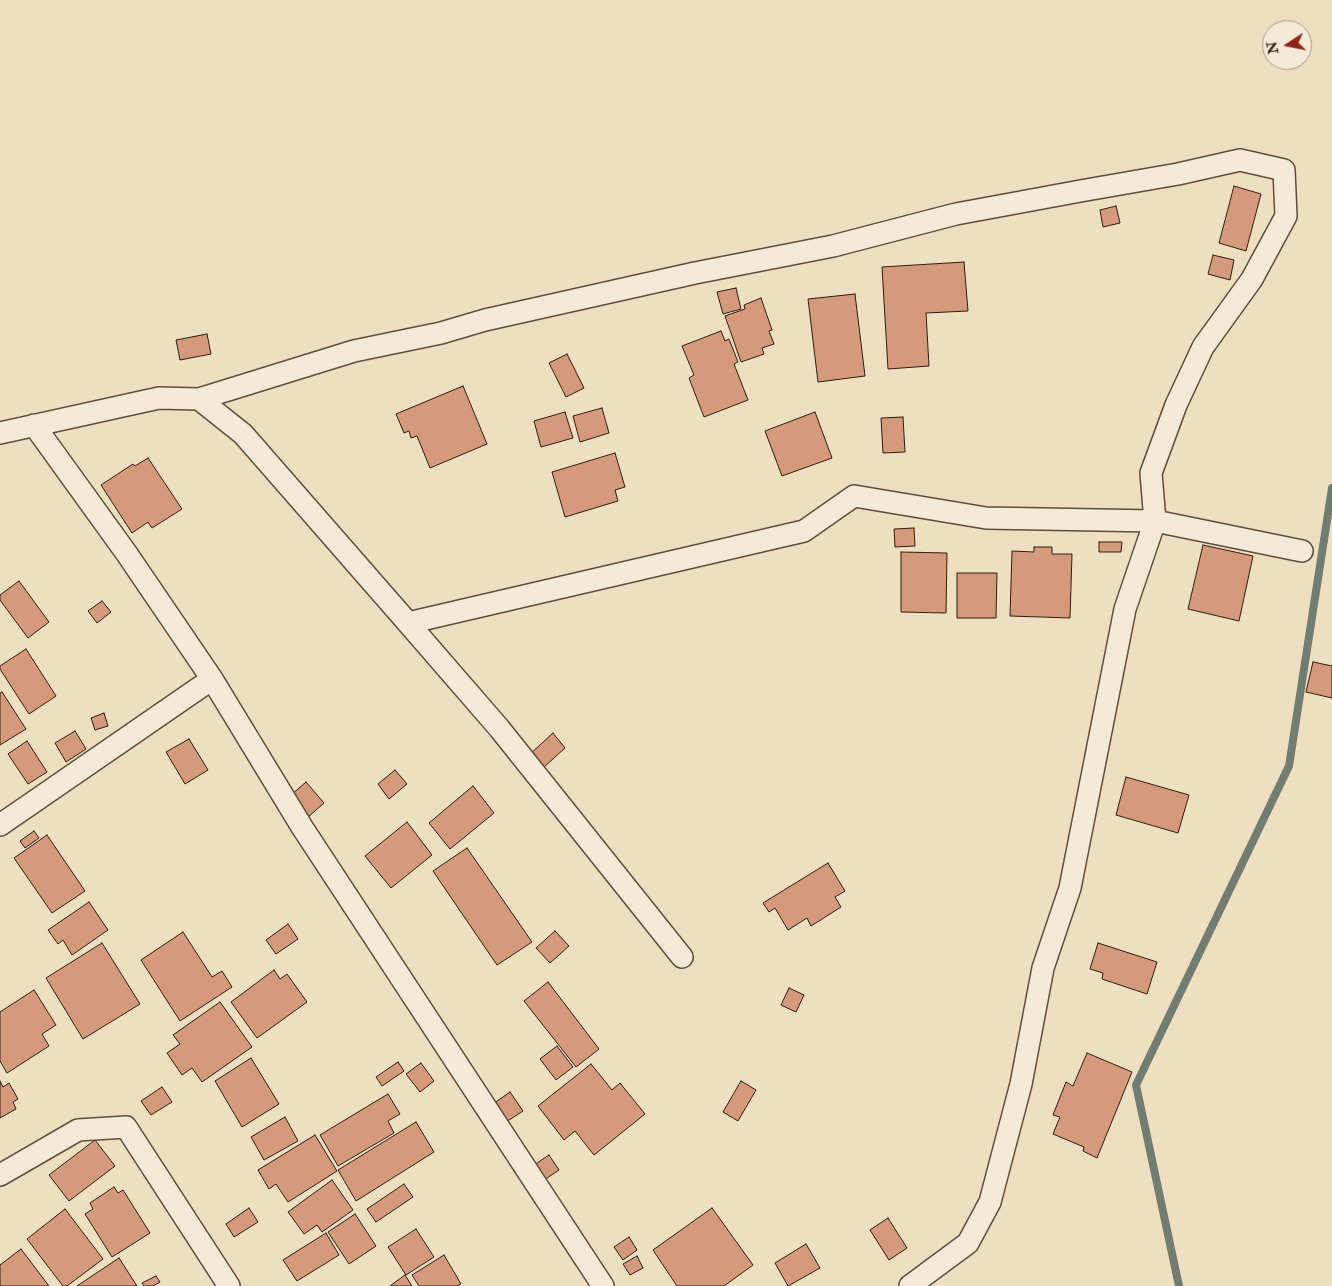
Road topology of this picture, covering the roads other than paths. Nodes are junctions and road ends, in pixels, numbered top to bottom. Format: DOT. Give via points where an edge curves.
graph roads {
  1 [pos="199,399"];
  2 [pos="34,425"];
  3 [pos="0,434"];
  4 [pos="1155,521"];
  5 [pos="1302,551"];
  6 [pos="408,623"];
  7 [pos="212,679"];
  8 [pos="0,825"];
  9 [pos="682,957"];
  10 [pos="0,1175"];
  11 [pos="229,1286"];
  12 [pos="603,1286"];
  13 [pos="910,1286"];
  1 -- 2 [label="street" via="159,398"];
  1 -- 4 [label="street" via="354,351 695,273 832,246 956,214 1240,160 1284,170 1286,216 1252,278 1203,347 1154,464 1151,473"];
  1 -- 6 [label="street" via="243,434"];
  2 -- 3 [label="street"];
  2 -- 7 [label="street"];
  4 -- 5 [label="street"];
  4 -- 6 [label="street" via="986,518 854,496 804,531"];
  4 -- 13 [label="street" via="1125,609 1070,888 1043,968 1021,1084 990,1202 968,1243"];
  6 -- 9 [label="street" via="499,728"];
  7 -- 8 [label="street"];
  7 -- 12 [label="street" via="302,827"];
  10 -- 11 [label="street" via="78,1130 126,1127"];
}
